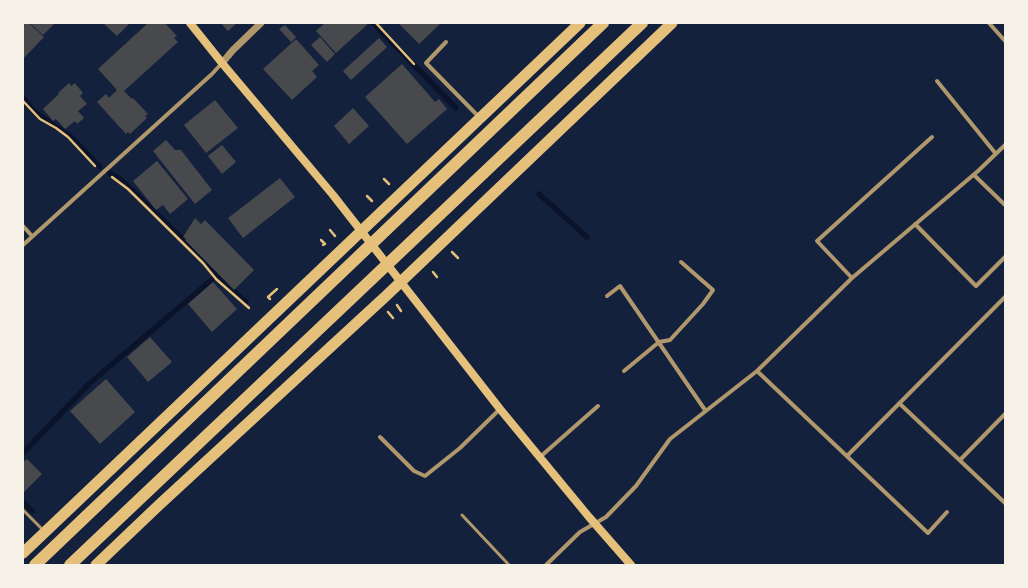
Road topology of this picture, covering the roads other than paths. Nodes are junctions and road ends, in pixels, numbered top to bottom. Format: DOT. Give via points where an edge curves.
graph roads {
  1 [pos="190,23"];
  2 [pos="261,23"];
  3 [pos="580,23"];
  4 [pos="603,23"];
  5 [pos="642,23"];
  6 [pos="672,23"];
  7 [pos="988,23"];
  8 [pos="1005,41"];
  9 [pos="446,42"];
  10 [pos="222,63"];
  11 [pos="937,81"];
  12 [pos="480,118"];
  13 [pos="932,137"];
  14 [pos="1005,146"];
  15 [pos="996,154"];
  16 [pos="974,175"];
  17 [pos="1005,205"];
  18 [pos="915,224"];
  19 [pos="23,226"];
  20 [pos="361,231"];
  21 [pos="32,236"];
  22 [pos="23,245"];
  23 [pos="1005,257"];
  24 [pos="681,262"];
  25 [pos="852,278"];
  26 [pos="400,282"];
  27 [pos="607,296"];
  28 [pos="1005,297"];
  29 [pos="659,342"];
  30 [pos="624,371"];
  31 [pos="757,371"];
  32 [pos="899,403"];
  33 [pos="598,406"];
  34 [pos="500,409"];
  35 [pos="705,410"];
  36 [pos="1005,414"];
  37 [pos="380,437"];
  38 [pos="847,456"];
  39 [pos="540,458"];
  40 [pos="960,460"];
  41 [pos="1005,503"];
  42 [pos="23,510"];
  43 [pos="947,512"];
  44 [pos="462,515"];
  45 [pos="595,524"];
  46 [pos="45,532"];
  47 [pos="23,553"];
  48 [pos="35,565"];
  49 [pos="70,565"];
  50 [pos="96,565"];
  51 [pos="509,565"];
  52 [pos="546,565"];
  53 [pos="631,565"];
  1 -- 10 [label="main road"];
  2 -- 10 [label="street"];
  3 -- 12 [label="highway"];
  4 -- 48 [label="highway"];
  5 -- 49 [label="highway"];
  6 -- 26 [label="highway"];
  7 -- 8 [label="street"];
  9 -- 12 [label="street" via="426,63"];
  10 -- 20 [label="main road"];
  10 -- 21 [label="street"];
  11 -- 15 [label="street"];
  12 -- 20 [label="highway"];
  13 -- 25 [label="street" via="817,241"];
  14 -- 15 [label="street"];
  15 -- 16 [label="street"];
  16 -- 17 [label="street"];
  16 -- 18 [label="street"];
  18 -- 23 [label="street" via="976,286"];
  18 -- 25 [label="street"];
  19 -- 21 [label="street"];
  20 -- 26 [label="main road"];
  20 -- 46 [label="highway"];
  21 -- 22 [label="street"];
  24 -- 29 [label="street" via="712,290 703,304 670,340"];
  25 -- 31 [label="street"];
  26 -- 34 [label="main road"];
  26 -- 50 [label="highway"];
  27 -- 29 [label="street" via="620,286"];
  28 -- 32 [label="street"];
  29 -- 30 [label="street"];
  29 -- 35 [label="street"];
  31 -- 35 [label="street"];
  31 -- 38 [label="street"];
  32 -- 38 [label="street"];
  32 -- 40 [label="street"];
  33 -- 39 [label="street"];
  34 -- 37 [label="street" via="460,448 425,476 414,471"];
  34 -- 39 [label="main road"];
  35 -- 45 [label="street" via="670,439 636,486 606,517"];
  36 -- 40 [label="street"];
  38 -- 43 [label="street" via="928,532"];
  39 -- 45 [label="main road"];
  40 -- 41 [label="street"];
  42 -- 46 [label="lane"];
  44 -- 51 [label="lane"];
  45 -- 52 [label="street" via="580,532"];
  45 -- 53 [label="main road"];
  46 -- 47 [label="highway"];
}
